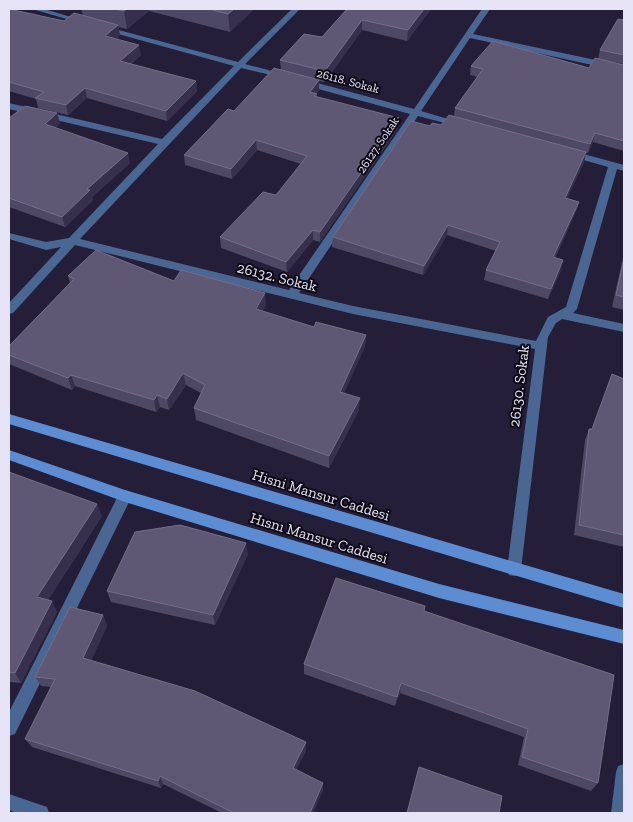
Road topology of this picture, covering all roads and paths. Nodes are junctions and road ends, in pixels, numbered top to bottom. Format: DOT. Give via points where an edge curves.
graph roads {
  1 [pos="36,9"];
  2 [pos="296,9"];
  3 [pos="486,9"];
  4 [pos="468,35"];
  5 [pos="238,65"];
  6 [pos="624,69"];
  7 [pos="9,106"];
  8 [pos="416,112"];
  9 [pos="472,128"];
  10 [pos="163,142"];
  11 [pos="557,150"];
  12 [pos="619,167"];
  13 [pos="9,236"];
  14 [pos="72,241"];
  15 [pos="291,296"];
  16 [pos="9,310"];
  17 [pos="562,315"];
  18 [pos="624,328"];
  19 [pos="540,346"];
  20 [pos="9,420"];
  21 [pos="9,455"];
  22 [pos="125,496"];
  23 [pos="514,570"];
  24 [pos="624,601"];
  25 [pos="624,637"];
  26 [pos="9,728"];
  27 [pos="624,772"];
  28 [pos="9,802"];
  29 [pos="41,813"];
  30 [pos="619,813"];
  1 -- 5 [label="street, 26118. Sokak"];
  2 -- 5 [label="street"];
  3 -- 4 [label="street, 26127. Sokak"];
  4 -- 6 [label="street"];
  4 -- 8 [label="street, 26127. Sokak"];
  5 -- 8 [label="street, 26118. Sokak"];
  5 -- 10 [label="street"];
  7 -- 10 [label="street"];
  8 -- 9 [label="street, 26118. Sokak"];
  8 -- 15 [label="street, 26127. Sokak"];
  10 -- 14 [label="street"];
  11 -- 12 [label="street"];
  12 -- 17 [label="street, 26130. Sokak" via="572,309"];
  13 -- 14 [label="street, 26132. Sokak" via="46,246"];
  14 -- 15 [label="street, 26132. Sokak"];
  14 -- 16 [label="street"];
  15 -- 19 [label="street, 26132. Sokak"];
  17 -- 18 [label="street"];
  17 -- 19 [label="street, 26130. Sokak" via="552,320"];
  19 -- 23 [label="street, 26130. Sokak"];
  20 -- 23 [label="main road, Hisni Mansur Caddesi"];
  21 -- 22 [label="main road, Hısnı Mansur Caddesi"];
  22 -- 25 [label="main road, Hısnı Mansur Caddesi" via="439,591"];
  22 -- 26 [label="street"];
  23 -- 24 [label="main road, Hisni Mansur Caddesi"];
  27 -- 30 [label="street"];
  28 -- 29 [label="street"];
}
